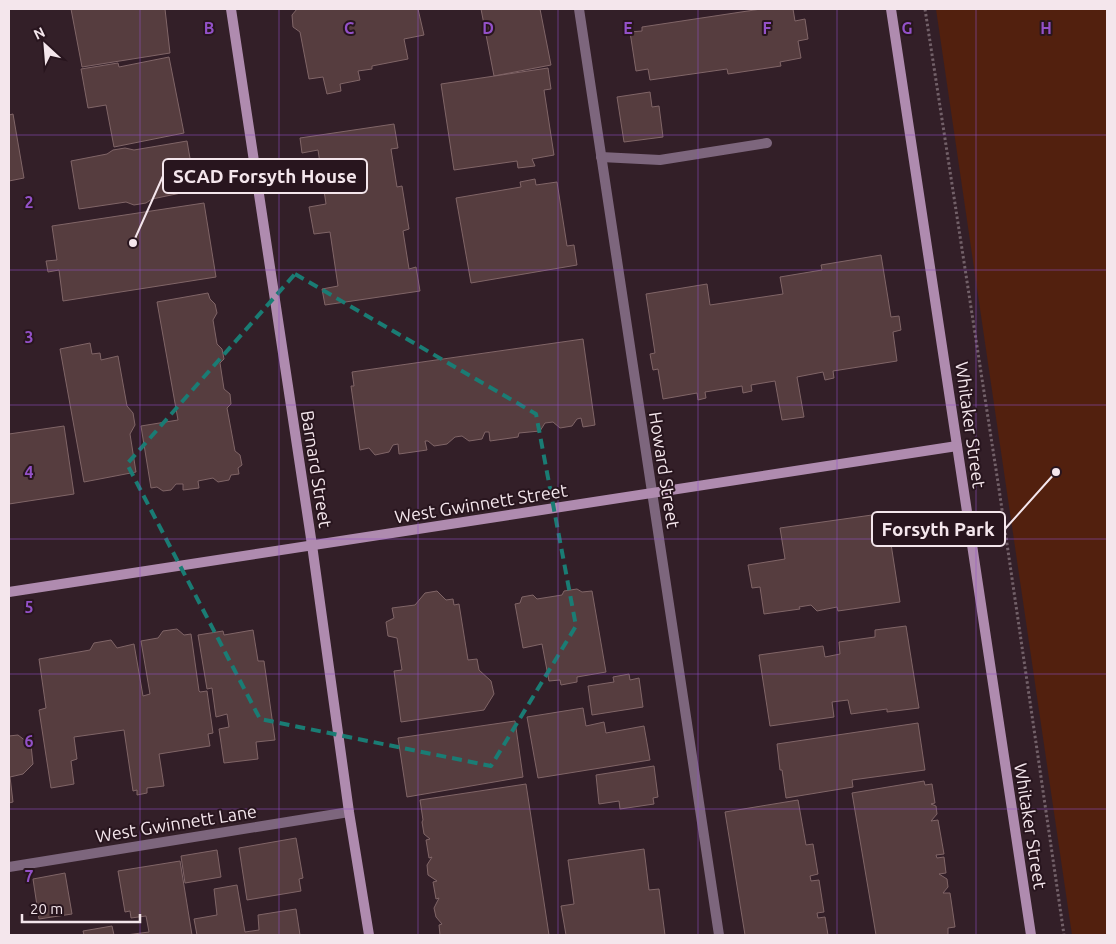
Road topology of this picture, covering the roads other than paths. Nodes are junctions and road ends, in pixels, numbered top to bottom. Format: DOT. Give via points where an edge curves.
graph roads {
  1 [pos="231,9"];
  2 [pos="579,9"];
  3 [pos="891,9"];
  4 [pos="767,142"];
  5 [pos="601,157"];
  6 [pos="958,446"];
  7 [pos="652,493"];
  8 [pos="312,545"];
  9 [pos="9,592"];
  10 [pos="349,812"];
  11 [pos="9,867"];
  12 [pos="369,935"];
  13 [pos="719,935"];
  14 [pos="1031,935"];
  1 -- 8 [label="main road, Barnard Street"];
  2 -- 5 [label="street, Howard Street"];
  3 -- 6 [label="main road, Whitaker Street"];
  4 -- 5 [label="street" via="660,160"];
  5 -- 7 [label="street, Howard Street"];
  6 -- 7 [label="main road, West Gwinnett Street"];
  6 -- 14 [label="main road, Whitaker Street"];
  7 -- 8 [label="main road, West Gwinnett Street"];
  7 -- 13 [label="street, Howard Street"];
  8 -- 9 [label="main road, West Gwinnett Street"];
  8 -- 10 [label="main road, Barnard Street"];
  10 -- 11 [label="street, West Gwinnett Lane"];
  10 -- 12 [label="main road, Barnard Street"];
}
